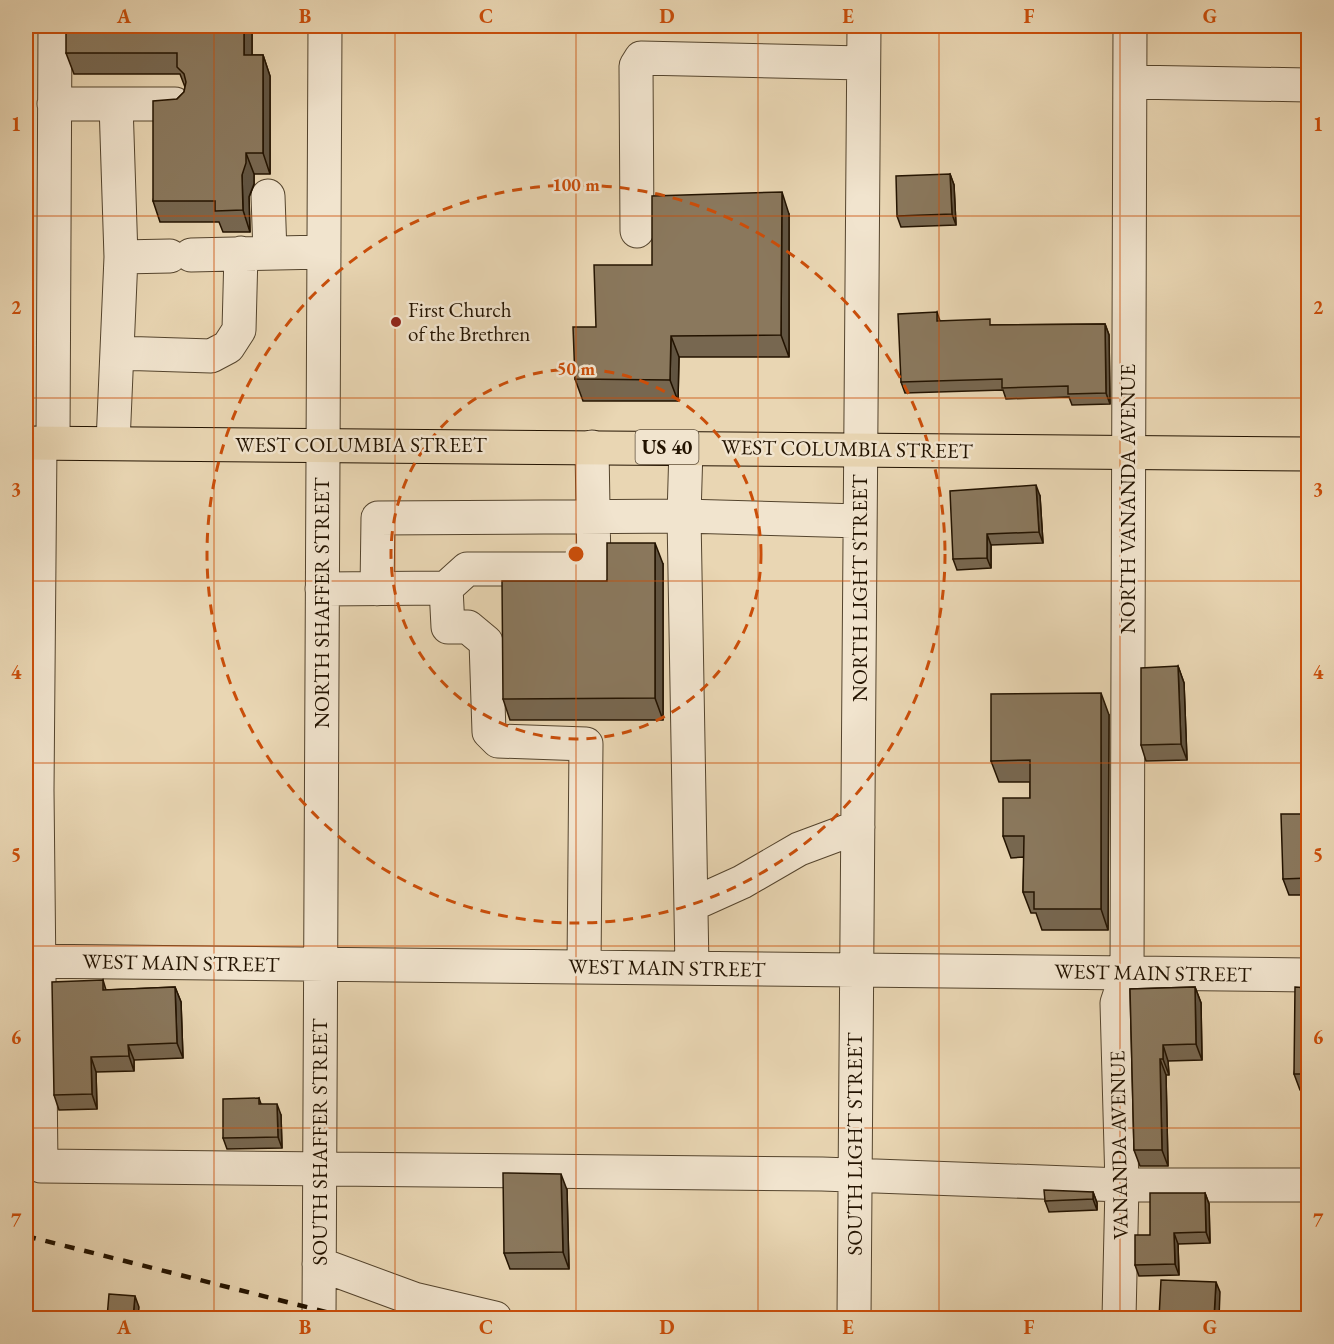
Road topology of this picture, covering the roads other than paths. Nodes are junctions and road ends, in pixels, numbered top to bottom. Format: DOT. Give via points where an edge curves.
graph roads {
  1 [pos="55,26"];
  2 [pos="325,26"];
  3 [pos="864,26"];
  4 [pos="1130,26"];
  5 [pos="863,63"];
  6 [pos="1130,82"];
  7 [pos="1308,85"];
  8 [pos="54,104"];
  9 [pos="116,104"];
  10 [pos="175,104"];
  11 [pos="40,183"];
  12 [pos="268,196"];
  13 [pos="637,231"];
  14 [pos="324,252"];
  15 [pos="255,253"];
  16 [pos="121,257"];
  17 [pos="117,353"];
  18 [pos="39,443"];
  19 [pos="113,443"];
  20 [pos="323,444"];
  21 [pos="592,447"];
  22 [pos="686,448"];
  23 [pos="861,449"];
  24 [pos="1128,453"];
  25 [pos="1308,454"];
  26 [pos="684,516"];
  27 [pos="593,517"];
  28 [pos="860,521"];
  29 [pos="446,588"];
  30 [pos="322,589"];
  31 [pos="377,589"];
  32 [pos="31,790"];
  33 [pos="858,827"];
  34 [pos="691,905"];
  35 [pos="32,961"];
  36 [pos="321,965"];
  37 [pos="584,967"];
  38 [pos="692,968"];
  39 [pos="857,970"];
  40 [pos="1126,973"];
  41 [pos="1308,975"];
  42 [pos="320,1168"];
  43 [pos="855,1174"];
  44 [pos="1122,1185"];
  45 [pos="1308,1185"];
  46 [pos="319,1264"];
  47 [pos="319,1318"];
  48 [pos="495,1318"];
  49 [pos="854,1318"];
  50 [pos="1119,1318"];
  1 -- 8 [label="street"];
  2 -- 14 [label="street, NORTH SHAFFER STREET"];
  3 -- 5 [label="street, NORTH LIGHT STREET"];
  4 -- 6 [label="street, NORTH VANANDA AVENUE"];
  5 -- 13 [label="street" via="641,58 636,66"];
  5 -- 23 [label="street, NORTH LIGHT STREET"];
  6 -- 7 [label="street"];
  6 -- 24 [label="street, NORTH VANANDA AVENUE"];
  8 -- 9 [label="street"];
  8 -- 11 [label="street"];
  9 -- 10 [label="street"];
  9 -- 16 [label="street"];
  11 -- 18 [label="street"];
  12 -- 15 [label="street"];
  14 -- 15 [label="street"];
  14 -- 20 [label="street, NORTH SHAFFER STREET"];
  15 -- 16 [label="street"];
  15 -- 17 [label="street" via="239,330 228,347 211,356"];
  16 -- 17 [label="street"];
  17 -- 19 [label="street"];
  18 -- 19 [label="main road, WEST COLUMBIA STREET / US 40"];
  18 -- 32 [label="street"];
  19 -- 20 [label="main road, WEST COLUMBIA STREET / US 40"];
  20 -- 21 [label="main road, WEST COLUMBIA STREET / US 40"];
  20 -- 30 [label="street, NORTH SHAFFER STREET"];
  21 -- 22 [label="main road, WEST COLUMBIA STREET / US 40"];
  21 -- 27 [label="street"];
  22 -- 23 [label="main road, WEST COLUMBIA STREET / US 40"];
  22 -- 26 [label="street"];
  23 -- 24 [label="main road, WEST COLUMBIA STREET / US 40"];
  23 -- 28 [label="street, NORTH LIGHT STREET"];
  24 -- 25 [label="main road, WEST COLUMBIA STREET / US 40"];
  24 -- 40 [label="street, NORTH VANANDA AVENUE"];
  26 -- 27 [label="street"];
  26 -- 28 [label="street"];
  26 -- 34 [label="street"];
  27 -- 29 [label="street" via="594,569 467,569"];
  27 -- 31 [label="street" via="378,518"];
  28 -- 33 [label="street, NORTH LIGHT STREET"];
  29 -- 31 [label="street"];
  29 -- 37 [label="street" via="448,627 468,627 486,642 489,732 498,741 586,744"];
  30 -- 31 [label="street"];
  30 -- 36 [label="street, NORTH SHAFFER STREET"];
  32 -- 35 [label="street"];
  33 -- 34 [label="street" via="799,849 742,882"];
  33 -- 39 [label="street, NORTH LIGHT STREET"];
  34 -- 38 [label="street"];
  35 -- 36 [label="street, WEST MAIN STREET"];
  35 -- 42 [label="street" via="41,1166"];
  36 -- 37 [label="street, WEST MAIN STREET"];
  36 -- 42 [label="street, SOUTH SHAFFER STREET"];
  37 -- 38 [label="street, WEST MAIN STREET"];
  38 -- 39 [label="street, WEST MAIN STREET"];
  39 -- 40 [label="street, WEST MAIN STREET"];
  39 -- 43 [label="street, SOUTH LIGHT STREET"];
  40 -- 41 [label="street, WEST MAIN STREET"];
  40 -- 44 [label="street, VANANDA AVENUE" via="1117,1003"];
  42 -- 43 [label="street"];
  42 -- 46 [label="street, SOUTH SHAFFER STREET"];
  43 -- 44 [label="street"];
  43 -- 49 [label="street, SOUTH LIGHT STREET"];
  44 -- 45 [label="street"];
  44 -- 50 [label="street, VANANDA AVENUE"];
  46 -- 47 [label="street, SOUTH SHAFFER STREET"];
  46 -- 48 [label="street" via="414,1299"];
}
